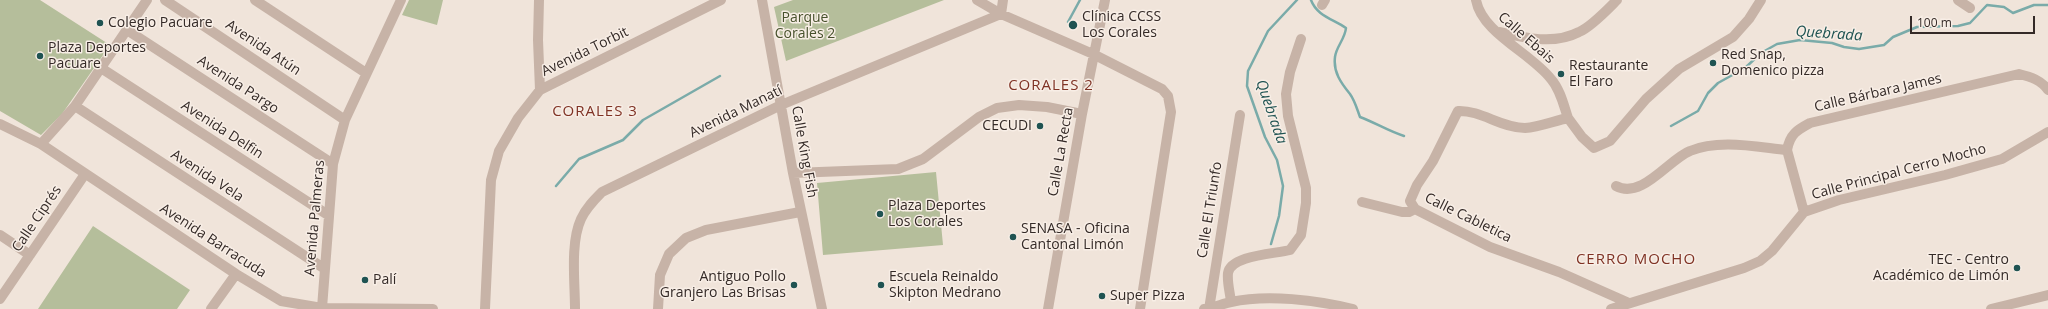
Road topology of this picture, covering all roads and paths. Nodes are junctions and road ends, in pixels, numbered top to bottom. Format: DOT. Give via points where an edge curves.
graph roads {
  1 [pos="147,0"];
  2 [pos="165,0"];
  3 [pos="255,0"];
  4 [pos="401,0"];
  5 [pos="539,0"];
  6 [pos="721,0"];
  7 [pos="762,0"];
  8 [pos="977,0"];
  9 [pos="1004,0"];
  10 [pos="1105,0"];
  11 [pos="1476,0"];
  12 [pos="1617,0"];
  13 [pos="1761,0"];
  14 [pos="1958,0"];
  15 [pos="1970,8"];
  16 [pos="1001,14"];
  17 [pos="127,30"];
  18 [pos="1498,32"];
  19 [pos="1301,39"];
  20 [pos="1093,54"];
  21 [pos="101,68"];
  22 [pos="366,74"];
  23 [pos="540,90"];
  24 [pos="2048,90"];
  25 [pos="781,105"];
  26 [pos="75,106"];
  27 [pos="1082,114"];
  28 [pos="1240,115"];
  29 [pos="1568,118"];
  30 [pos="345,120"];
  31 [pos="0,124"];
  32 [pos="2048,132"];
  33 [pos="41,144"];
  34 [pos="1787,150"];
  35 [pos="333,164"];
  36 [pos="793,173"];
  37 [pos="84,174"];
  38 [pos="1616,186"];
  39 [pos="1362,202"];
  40 [pos="1415,209"];
  41 [pos="800,212"];
  42 [pos="1804,212"];
  43 [pos="328,215"];
  44 [pos="0,235"];
  45 [pos="30,254"];
  46 [pos="325,269"];
  47 [pos="236,274"];
  48 [pos="1,294"];
  49 [pos="2048,295"];
  50 [pos="1232,302"];
  51 [pos="1630,306"];
  52 [pos="322,308"];
  53 [pos="387,308"];
  54 [pos="211,309"];
  55 [pos="433,309"];
  56 [pos="485,309"];
  57 [pos="575,309"];
  58 [pos="658,309"];
  59 [pos="822,309"];
  60 [pos="1048,309"];
  61 [pos="1140,309"];
  62 [pos="1206,309"];
  63 [pos="1353,309"];
  64 [pos="1611,309"];
  65 [pos="1991,309"];
  1 -- 17 [label="street"];
  2 -- 30 [label="street, Avenida Atún"];
  3 -- 22 [label="street"];
  4 -- 22 [label="street, Avenida Palmeras"];
  5 -- 23 [label="street"];
  6 -- 23 [label="street, Avenida Torbit"];
  7 -- 25 [label="street, Calle King Fish"];
  8 -- 16 [label="street"];
  9 -- 16 [label="street"];
  10 -- 20 [label="street, Calle La Recta"];
  11 -- 18 [label="street, Calle Ebais" via="1484,19"];
  12 -- 18 [label="street" via="1581,32 1566,38 1525,38"];
  13 -- 29 [label="street" via="1734,37 1662,83 1610,141 1594,148 1582,138"];
  14 -- 15 [label="street"];
  16 -- 20 [label="street"];
  16 -- 25 [label="street, Avenida Manatí"];
  17 -- 21 [label="street"];
  17 -- 35 [label="street, Avenida Pargo"];
  18 -- 29 [label="street, Calle Ebais" via="1539,64 1553,80"];
  19 -- 50 [label="street" via="1286,94 1288,116 1306,188 1301,235 1290,250 1242,259 1232,266 1228,272"];
  20 -- 27 [label="street, Calle La Recta"];
  20 -- 61 [label="street" via="1162,89 1168,96 1171,112"];
  21 -- 26 [label="street"];
  21 -- 43 [label="street, Avenida Delfin"];
  22 -- 30 [label="street, Avenida Palmeras"];
  23 -- 56 [label="street, Avenida Torbit" via="518,118 499,151 491,180"];
  24 -- 34 [label="street, Calle Bárbara James" via="2044,84 2019,74 1810,123 1789,139"];
  25 -- 36 [label="street, Calle King Fish"];
  25 -- 57 [label="street, Avenida Manatí" via="608,189 590,203 576,235"];
  26 -- 33 [label="street"];
  26 -- 46 [label="street, Avenida Vela"];
  27 -- 36 [label="street" via="1019,105 997,108 979,117 923,160 898,169"];
  27 -- 60 [label="street, Calle La Recta"];
  28 -- 62 [label="street, Calle El Triunfo"];
  29 -- 40 [label="street, Calle Cabletica" via="1524,128 1468,110 1458,111 1433,161 1416,185 1410,201"];
  30 -- 35 [label="street, Avenida Palmeras"];
  31 -- 33 [label="street, Avenida Barracuda"];
  32 -- 42 [label="street, Calle Principal Cerro Mocho" via="2002,159 1839,200"];
  33 -- 37 [label="street, Avenida Barracuda"];
  34 -- 38 [label="street" via="1722,144 1689,151 1653,178 1634,188"];
  34 -- 42 [label="street"];
  35 -- 43 [label="street, Avenida Palmeras"];
  36 -- 41 [label="street, Calle King Fish"];
  37 -- 45 [label="street, Calle Ciprés"];
  37 -- 47 [label="street, Avenida Barracuda"];
  39 -- 40 [label="street" via="1402,212"];
  40 -- 51 [label="street, Calle Cabletica" via="1490,247 1559,272"];
  41 -- 58 [label="street" via="706,230 686,238 669,254 660,275"];
  41 -- 59 [label="street, Calle King Fish"];
  42 -- 51 [label="street, Calle Principal Cerro Mocho" via="1772,251 1760,261"];
  43 -- 46 [label="street, Avenida Palmeras"];
  44 -- 45 [label="street"];
  45 -- 48 [label="street, Calle Ciprés"];
  46 -- 52 [label="street, Avenida Palmeras"];
  47 -- 52 [label="street, Avenida Barracuda" via="281,301"];
  47 -- 54 [label="street"];
  49 -- 65 [label="street"];
  50 -- 62 [label="street"];
  50 -- 63 [label="street" via="1285,300 1330,303"];
  51 -- 64 [label="street, Calle Principal Cerro Mocho"];
  52 -- 53 [label="street, Avenida Barracuda"];
  53 -- 55 [label="street, Avenida Barracuda"];
}
